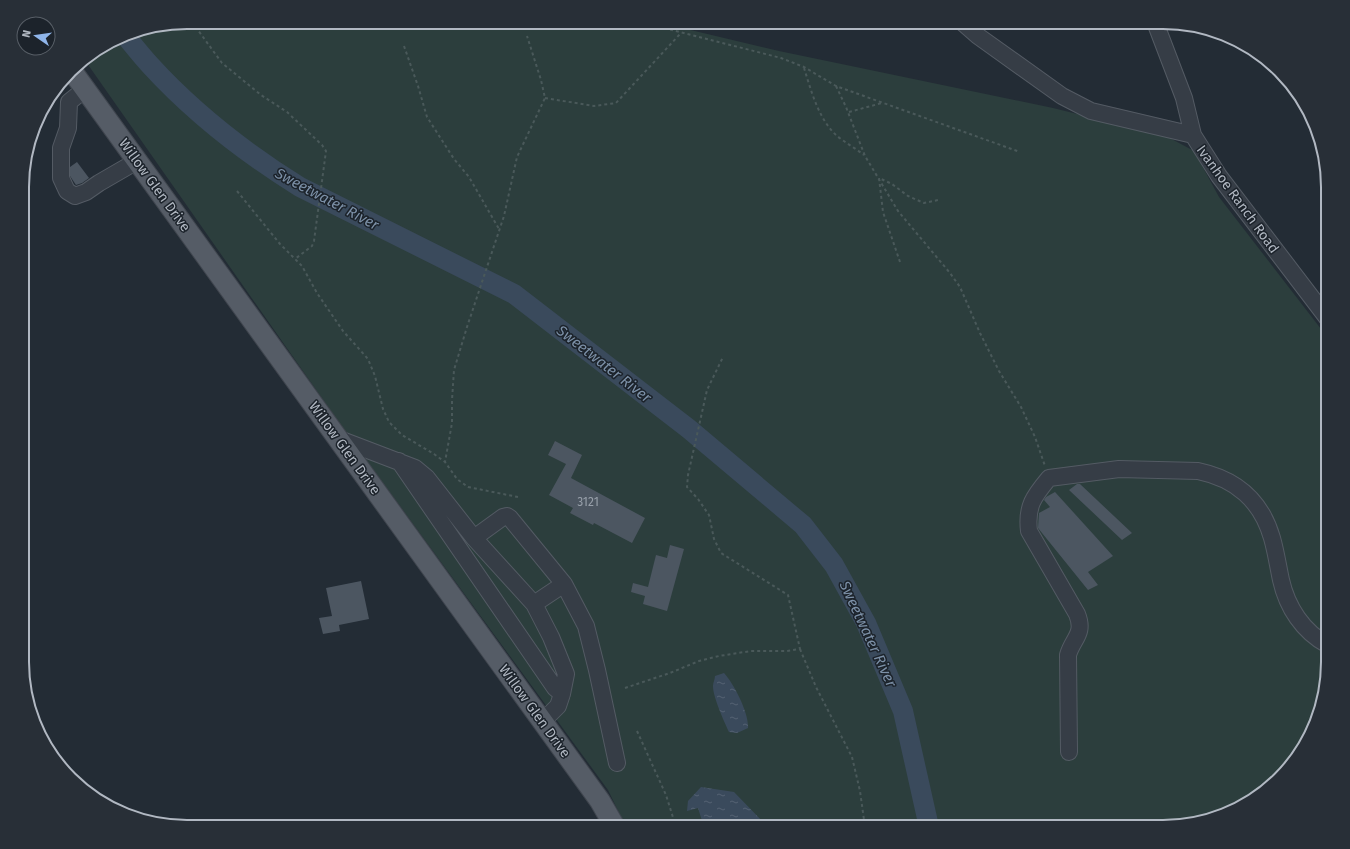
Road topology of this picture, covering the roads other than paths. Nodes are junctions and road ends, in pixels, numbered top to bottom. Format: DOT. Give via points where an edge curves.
graph roads {
  1 [pos="970,29"];
  2 [pos="1158,29"];
  3 [pos="75,75"];
  4 [pos="85,88"];
  5 [pos="1193,135"];
  6 [pos="137,161"];
  7 [pos="1321,310"];
  8 [pos="339,439"];
  9 [pos="399,461"];
  10 [pos="474,538"];
  11 [pos="564,584"];
  12 [pos="534,604"];
  13 [pos="1321,641"];
  14 [pos="562,694"];
  15 [pos="543,721"];
  16 [pos="1069,752"];
  17 [pos="617,764"];
  18 [pos="612,820"];
  1 -- 5 [label="street" via="1062,96 1091,111"];
  2 -- 5 [label="street, Ivanhoe Ranch Road" via="1184,98"];
  3 -- 4 [label="main road, Willow Glen Drive"];
  4 -- 6 [label="main road, Willow Glen Drive"];
  4 -- 6 [label="street" via="69,102 68,128 61,148 60,163 61,178 67,191 76,196 86,192"];
  5 -- 7 [label="street, Ivanhoe Ranch Road" via="1220,176"];
  6 -- 8 [label="main road, Willow Glen Drive"];
  8 -- 9 [label="street"];
  8 -- 15 [label="main road, Willow Glen Drive"];
  9 -- 10 [label="street" via="415,468 427,478"];
  9 -- 14 [label="street" via="555,688"];
  10 -- 11 [label="street" via="507,516"];
  10 -- 12 [label="street"];
  11 -- 12 [label="street"];
  11 -- 17 [label="street" via="586,626"];
  12 -- 14 [label="street" via="551,636 566,674"];
  13 -- 16 [label="street" via="1311,634 1294,612 1283,590 1272,539 1262,515 1250,497 1227,480 1198,471 1150,469 1120,469 1050,478 1032,500 1028,522 1029,531 1080,623 1079,635 1068,655"];
  14 -- 15 [label="street" via="558,706"];
  15 -- 18 [label="main road, Willow Glen Drive"];
}
